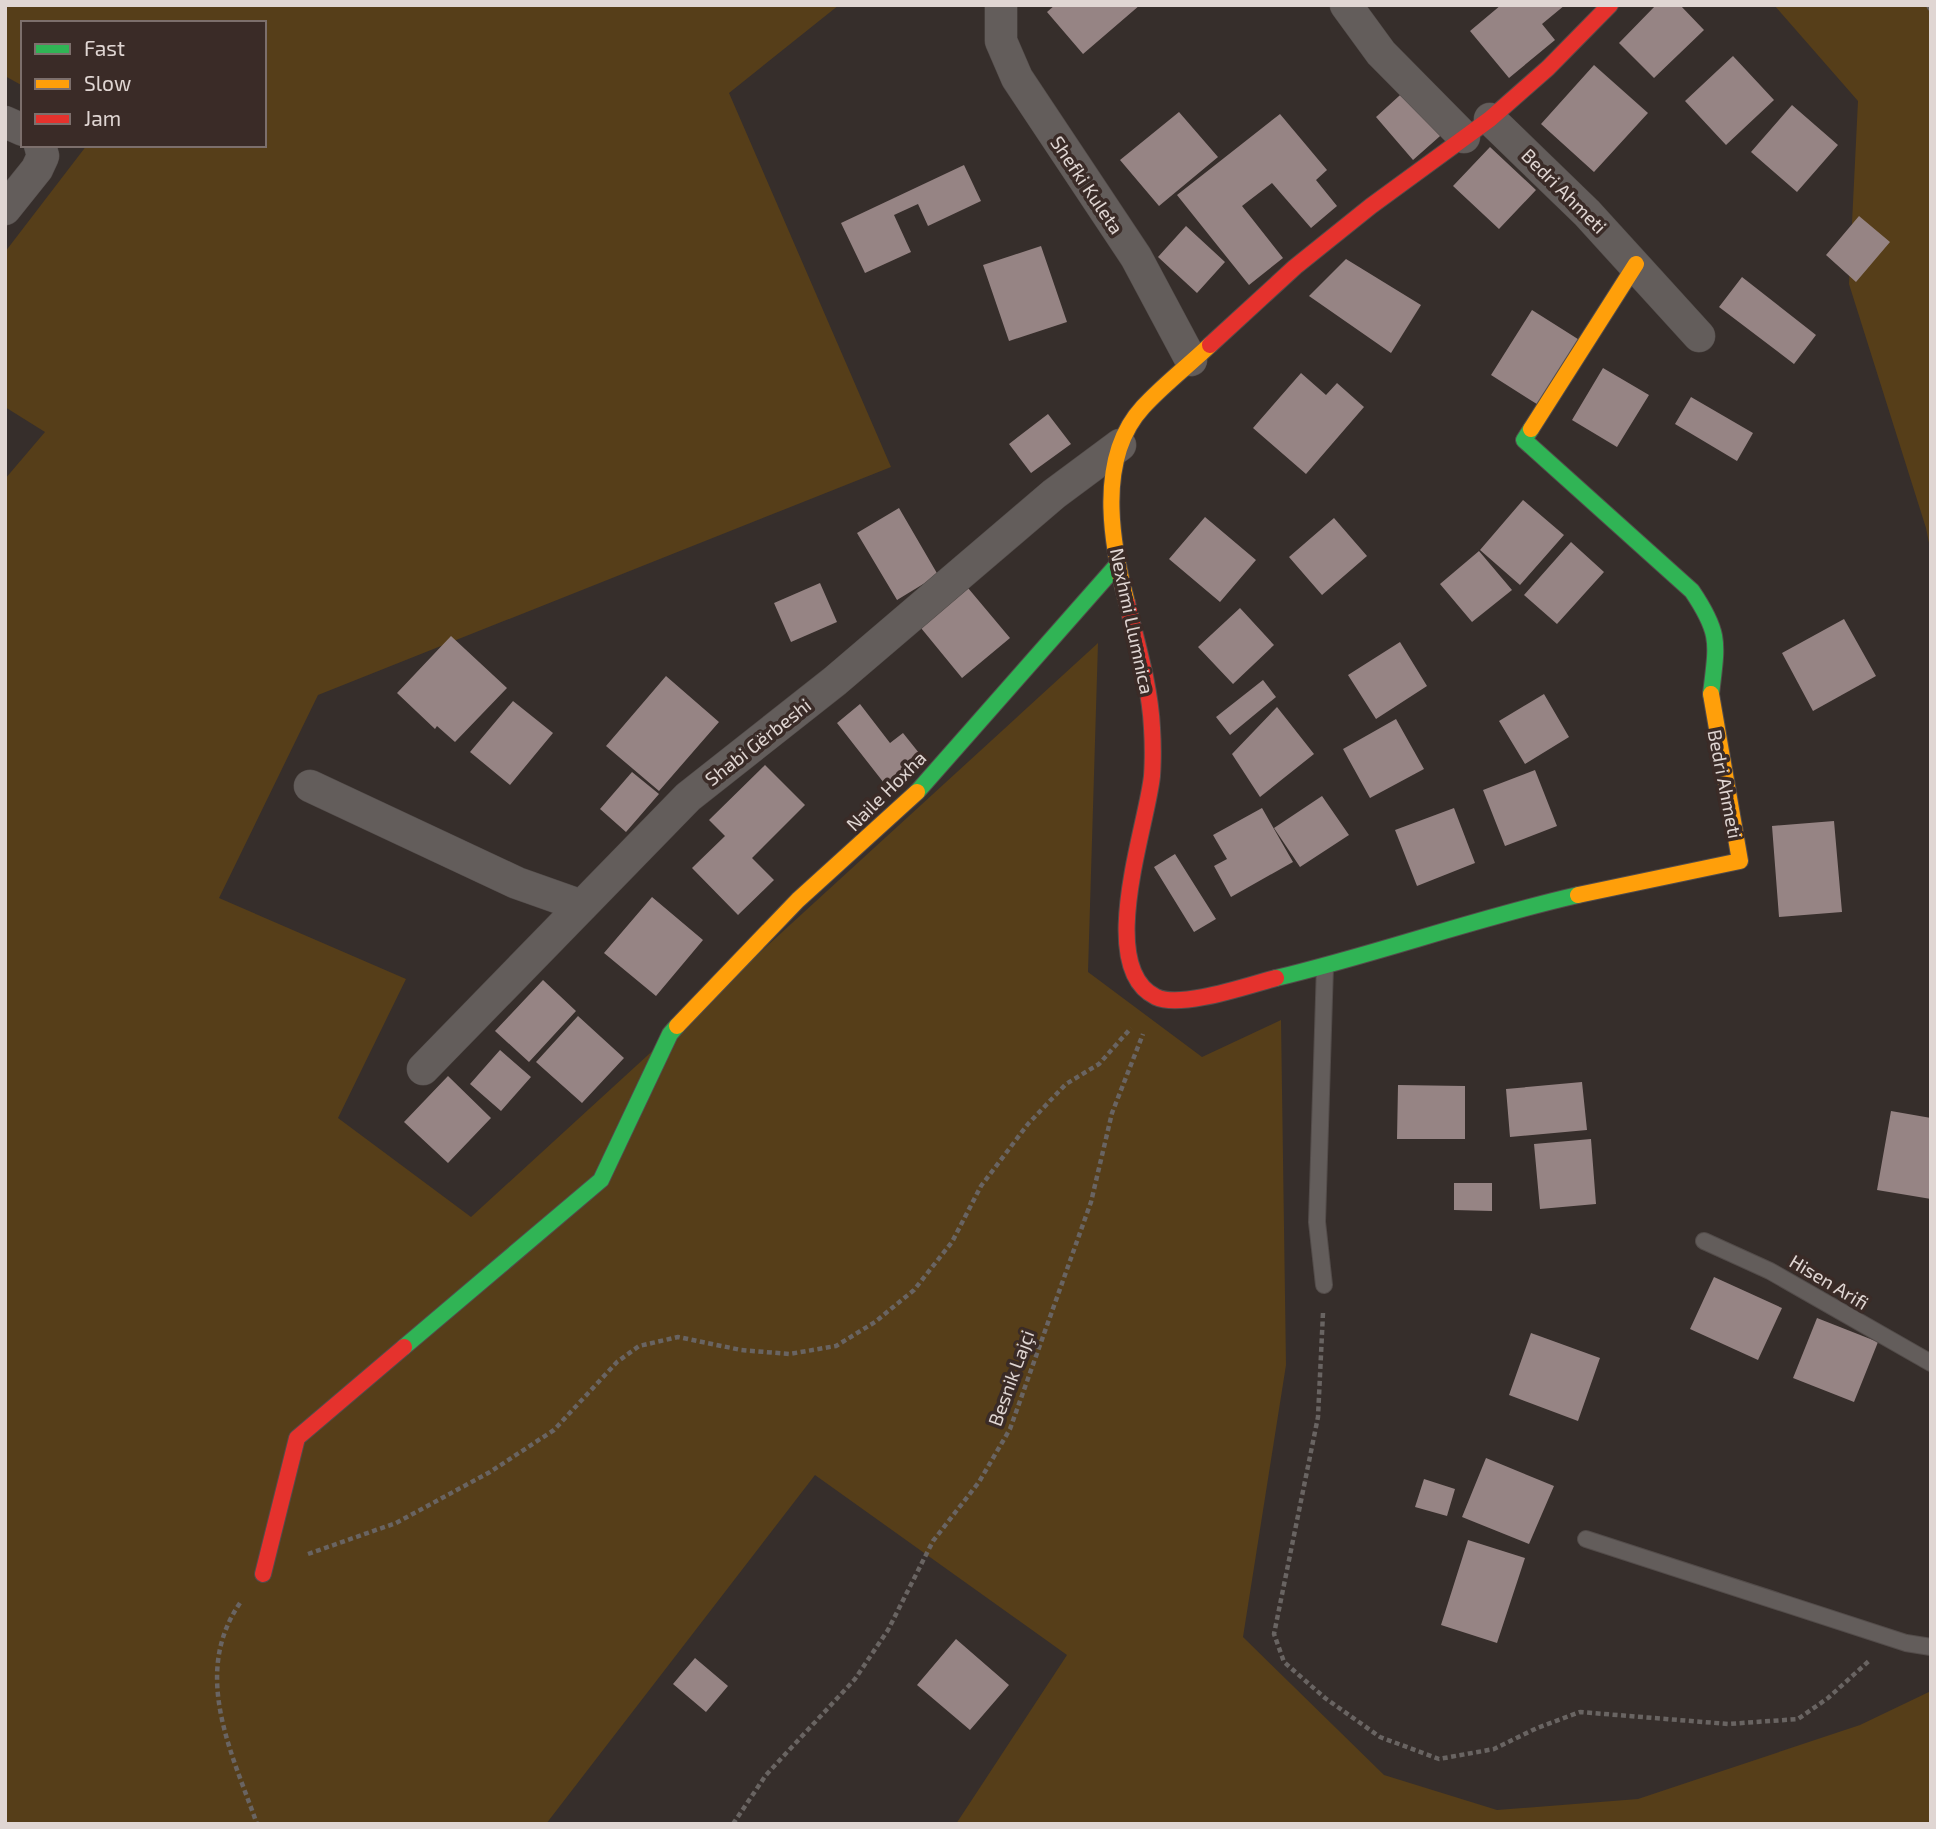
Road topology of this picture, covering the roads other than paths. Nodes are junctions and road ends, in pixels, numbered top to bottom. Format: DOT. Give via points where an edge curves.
graph roads {
  1 [pos="1001,5"];
  2 [pos="1346,5"];
  3 [pos="1610,5"];
  4 [pos="1490,119"];
  5 [pos="5,122"];
  6 [pos="21,129"];
  7 [pos="1464,137"];
  8 [pos="41,147"];
  9 [pos="5,209"];
  10 [pos="1636,264"];
  11 [pos="1699,336"];
  12 [pos="1191,360"];
  13 [pos="1120,445"];
  14 [pos="1117,565"];
  15 [pos="310,786"];
  16 [pos="582,906"];
  17 [pos="1325,965"];
  18 [pos="1157,998"];
  19 [pos="423,1069"];
  20 [pos="1704,1241"];
  21 [pos="1324,1284"];
  22 [pos="1931,1363"];
  23 [pos="1586,1539"];
  24 [pos="263,1574"];
  25 [pos="1931,1647"];
  1 -- 12 [label="street, Shefki Kuleta" via="1001,41 1017,78 1136,257"];
  2 -- 7 [label="street" via="1381,53"];
  3 -- 4 [label="street, Nexhmi Llumnica"];
  4 -- 7 [label="street, Nexhmi Llumnica"];
  4 -- 10 [label="street, Bedri Ahmeti"];
  5 -- 6 [label="street"];
  7 -- 12 [label="street, Nexhmi Llumnica" via="1295,267"];
  8 -- 9 [label="street" via="43,156 37,169"];
  10 -- 11 [label="street, Bedri Ahmeti"];
  10 -- 17 [label="street, Bedri Ahmeti" via="1524,440 1692,591 1713,622 1716,653 1710,701 1740,861 1485,918"];
  12 -- 13 [label="street, Nexhmi Llumnica" via="1140,410"];
  13 -- 14 [label="street, Nexhmi Llumnica" via="1112,489"];
  13 -- 16 [label="street, Shabi Gërbeshi" via="1054,494 845,672 688,797"];
  14 -- 18 [label="street, Nexhmi Llumnica" via="1144,671 1152,726 1152,776 1128,898 1126,935 1129,964"];
  14 -- 24 [label="street, Naile Hoxha" via="938,770 867,841 798,900 670,1034 601,1180 296,1438"];
  15 -- 16 [label="street" via="517,883"];
  16 -- 19 [label="street, Shabi Gërbeshi"];
  17 -- 18 [label="street, Bedri Ahmeti" via="1220,994 1185,1000"];
  17 -- 21 [label="lane" via="1317,1223"];
  20 -- 22 [label="lane, Hisen Arifi" via="1770,1271"];
  23 -- 25 [label="lane" via="1906,1643"];
}
